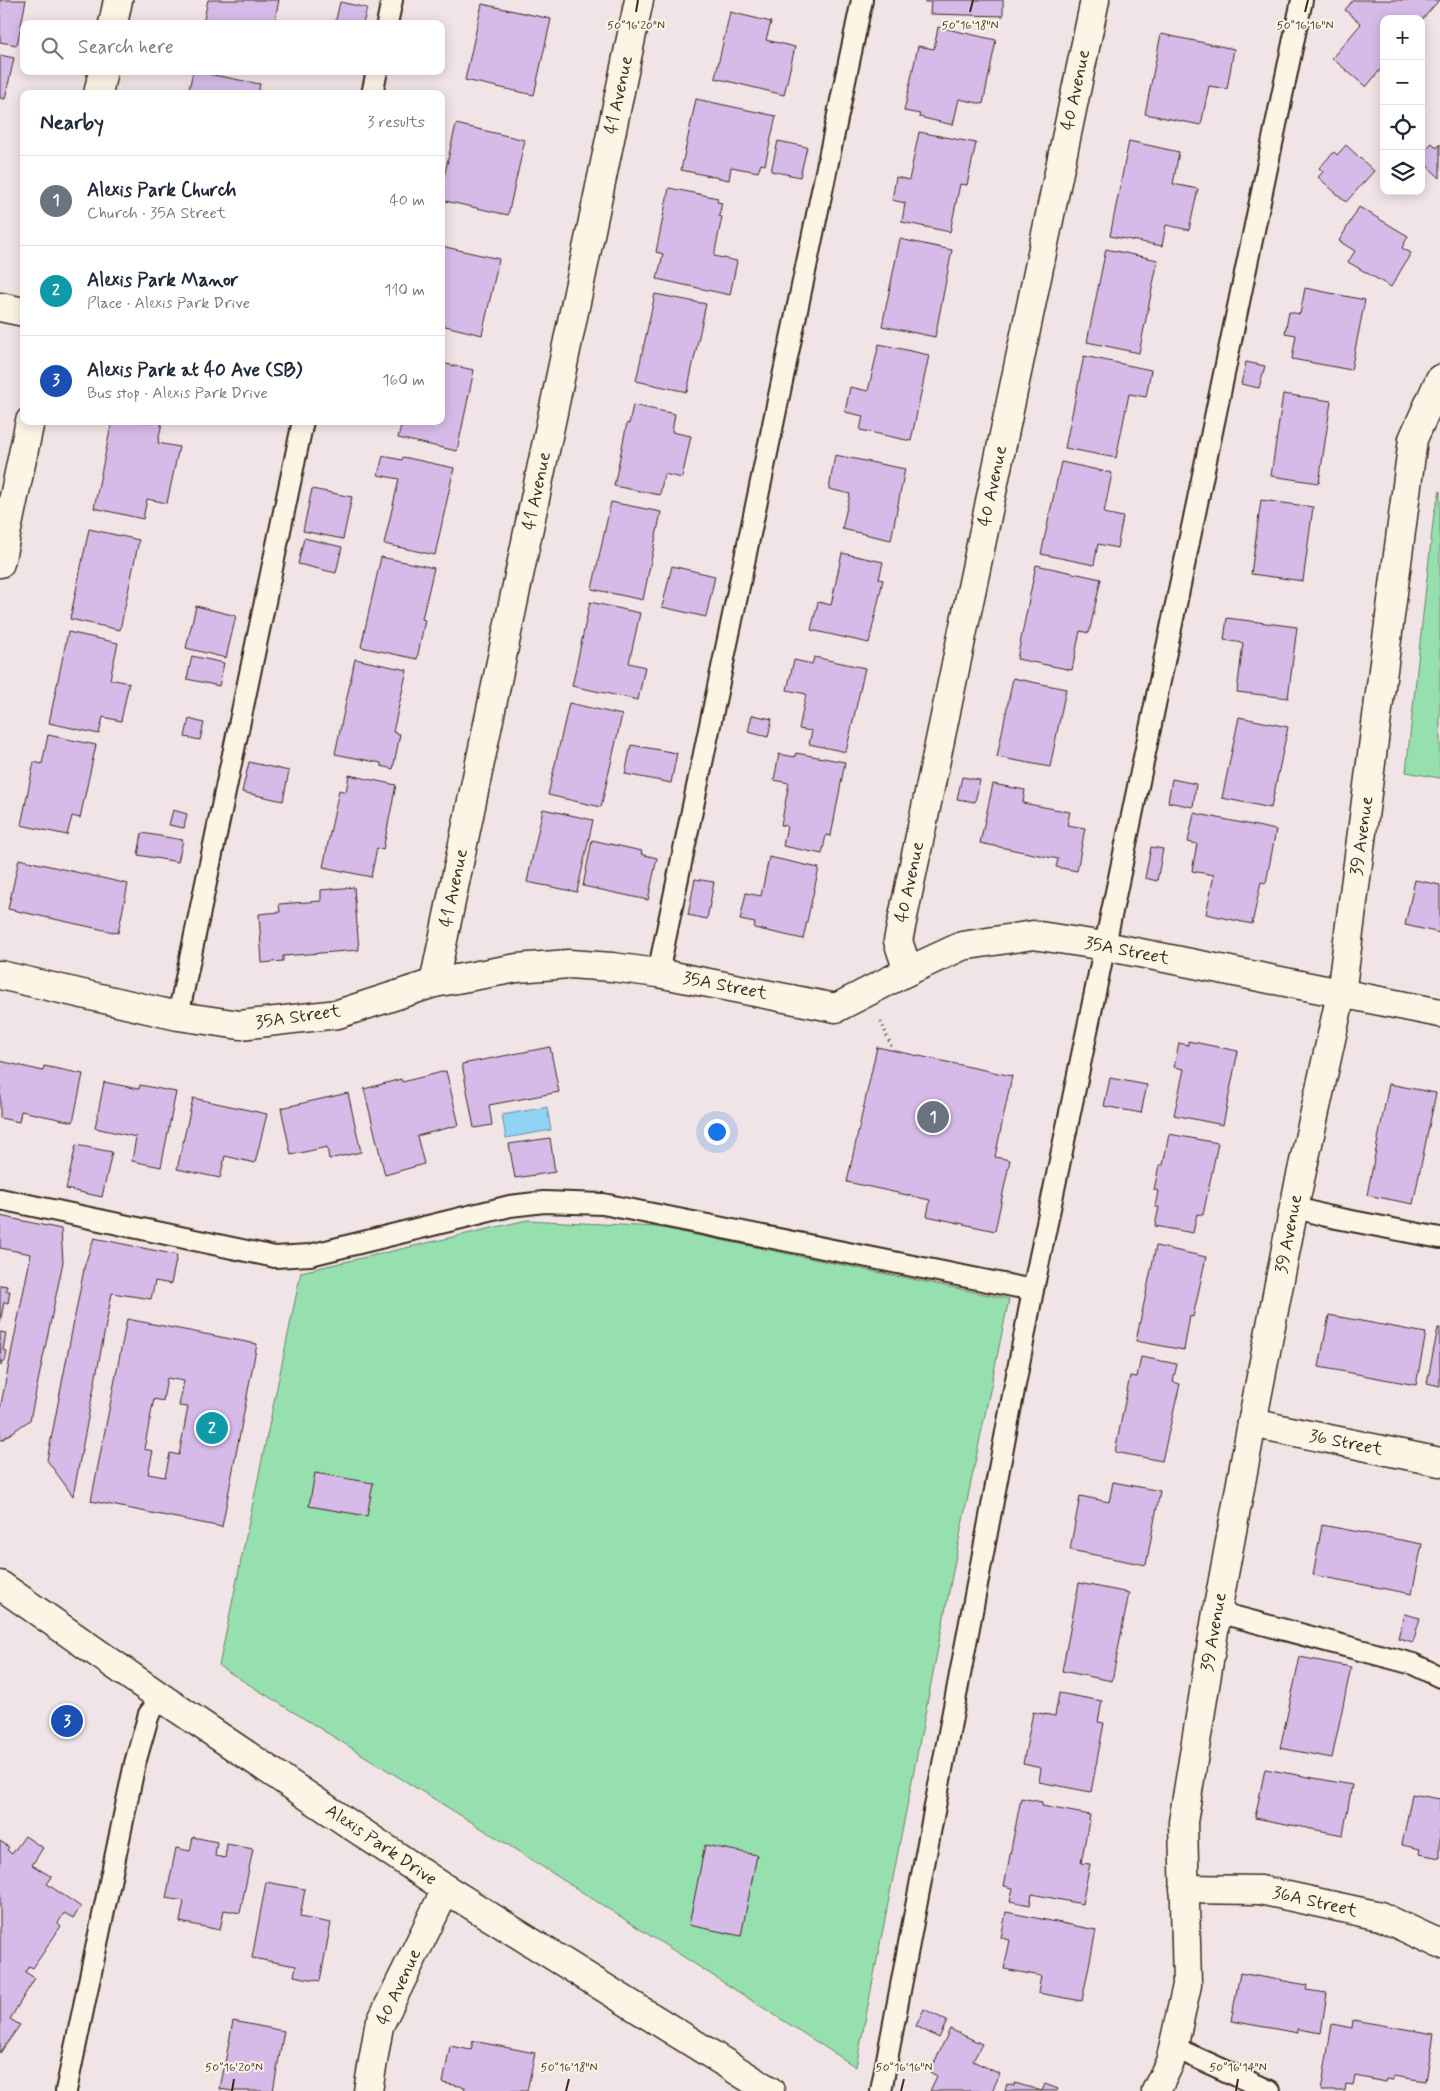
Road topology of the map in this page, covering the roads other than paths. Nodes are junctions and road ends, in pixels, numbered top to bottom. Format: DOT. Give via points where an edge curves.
graph roads {
  1 [pos="118,0"];
  2 [pos="392,0"];
  3 [pos="639,0"];
  4 [pos="862,0"];
  5 [pos="1095,0"];
  6 [pos="1302,0"];
  7 [pos="114,20"];
  8 [pos="388,20"];
  9 [pos="102,75"];
  10 [pos="376,75"];
  11 [pos="99,90"];
  12 [pos="373,90"];
  13 [pos="0,307"];
  14 [pos="20,311"];
  15 [pos="1440,379"];
  16 [pos="29,425"];
  17 [pos="302,425"];
  18 [pos="0,563"];
  19 [pos="1105,946"];
  20 [pos="908,971"];
  21 [pos="658,973"];
  22 [pos="0,975"];
  23 [pos="434,983"];
  24 [pos="1341,994"];
  25 [pos="1440,1012"];
  26 [pos="178,1016"];
  27 [pos="0,1199"];
  28 [pos="1294,1207"];
  29 [pos="1440,1238"];
  30 [pos="1033,1290"];
  31 [pos="1252,1423"];
  32 [pos="1440,1462"];
  33 [pos="0,1585"];
  34 [pos="1217,1612"];
  35 [pos="1440,1677"];
  36 [pos="162,1698"];
  37 [pos="446,1889"];
  38 [pos="1184,1889"];
  39 [pos="1440,1944"];
  40 [pos="1173,2046"];
  41 [pos="66,2091"];
  42 [pos="368,2091"];
  43 [pos="770,2091"];
  44 [pos="881,2091"];
  45 [pos="1156,2091"];
  46 [pos="1270,2091"];
  1 -- 7 [label="street"];
  2 -- 8 [label="lane"];
  3 -- 23 [label="street, 41 Avenue"];
  4 -- 21 [label="lane"];
  5 -- 20 [label="street, 40 Avenue" via="898,941"];
  6 -- 19 [label="lane"];
  9 -- 11 [label="street"];
  10 -- 12 [label="lane"];
  13 -- 14 [label="street"];
  15 -- 24 [label="street, 39 Avenue" via="1413,439"];
  16 -- 18 [label="street"];
  17 -- 26 [label="lane"];
  19 -- 20 [label="street, 35A Street" via="1033,936 962,946"];
  19 -- 24 [label="street, 35A Street"];
  19 -- 30 [label="lane"];
  20 -- 21 [label="street, 35A Street" via="836,1008"];
  21 -- 23 [label="street, 35A Street" via="570,964 517,968"];
  22 -- 26 [label="street, 35A Street"];
  23 -- 26 [label="street, 35A Street" via="338,1014 240,1025"];
  24 -- 25 [label="street, 35A Street"];
  24 -- 28 [label="street, 39 Avenue"];
  27 -- 30 [label="lane" via="275,1257 310,1255 510,1206 544,1202 603,1204"];
  28 -- 29 [label="lane"];
  28 -- 31 [label="street, 39 Avenue"];
  30 -- 44 [label="lane"];
  31 -- 32 [label="street, 36 Street"];
  31 -- 34 [label="street, 39 Avenue"];
  33 -- 36 [label="street, Alexis Park Drive"];
  34 -- 35 [label="lane" via="1413,1664"];
  34 -- 38 [label="street, 39 Avenue" via="1182,1822"];
  36 -- 37 [label="street, Alexis Park Drive"];
  36 -- 41 [label="lane" via="150,1714 135,1763"];
  37 -- 42 [label="street, 40 Avenue" via="379,2026"];
  37 -- 43 [label="street, Alexis Park Drive"];
  38 -- 39 [label="street, 36A Street" via="1260,1890 1380,1916"];
  38 -- 40 [label="street, 39 Avenue" via="1187,1986"];
  40 -- 45 [label="street, 39 Avenue" via="1170,2062"];
  40 -- 46 [label="lane"];
}
